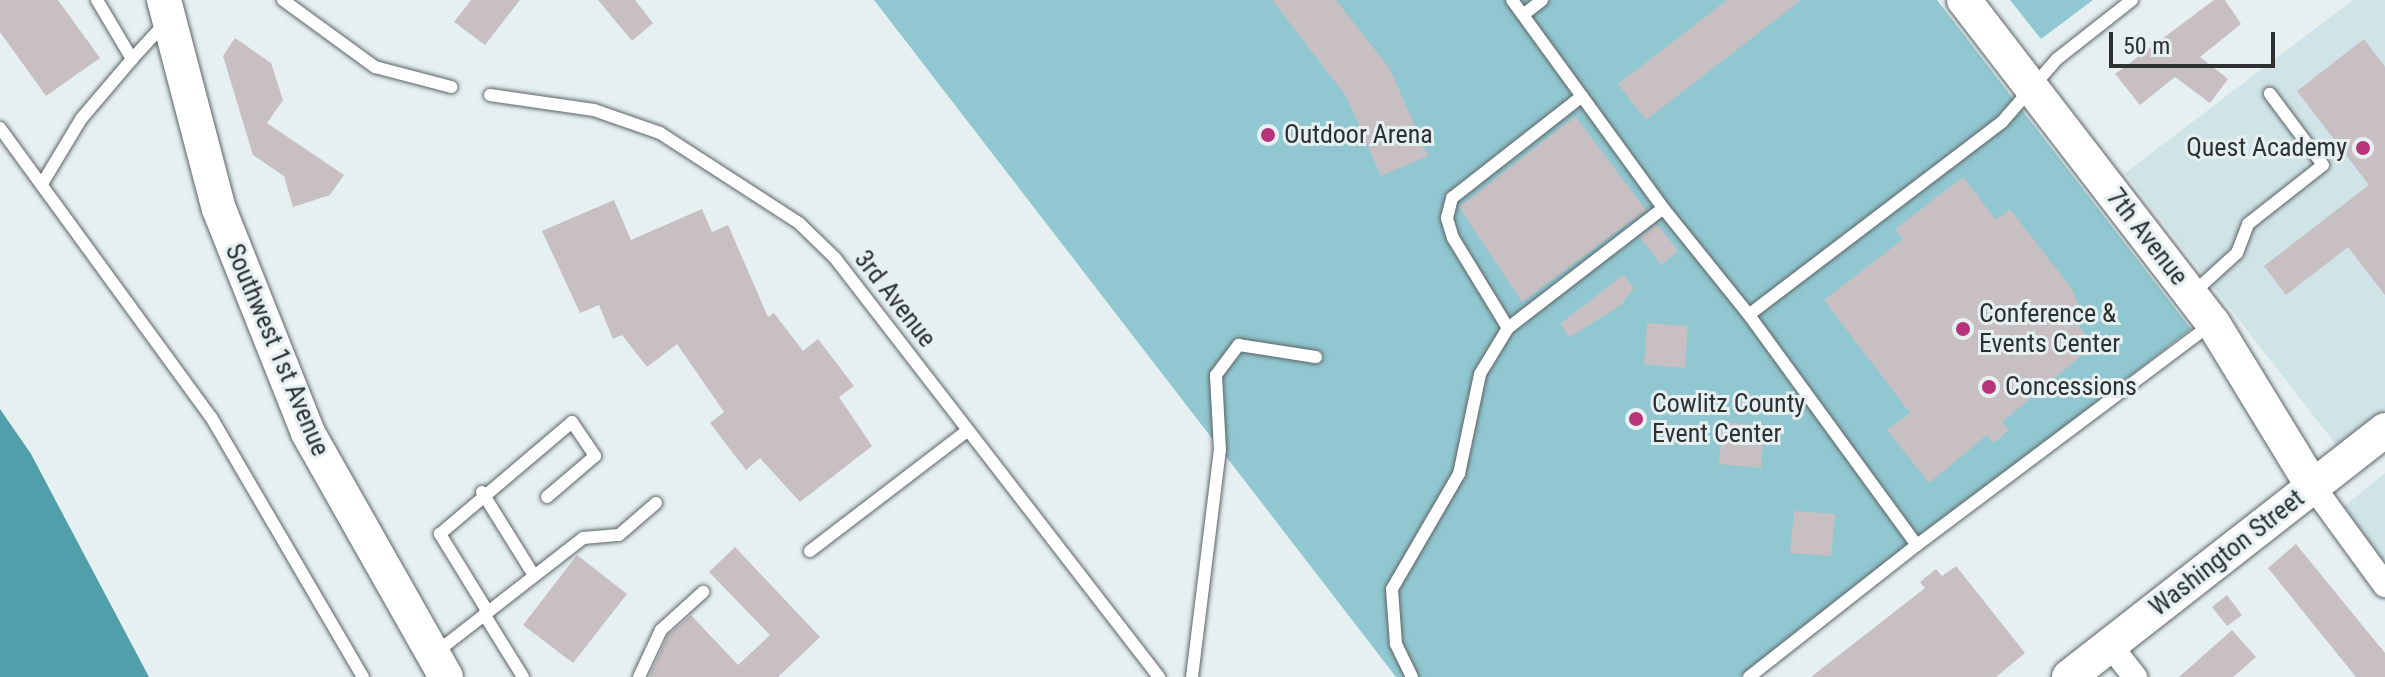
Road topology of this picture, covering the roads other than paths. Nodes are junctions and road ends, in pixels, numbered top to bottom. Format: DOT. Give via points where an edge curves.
graph roads {
  1 [pos="97,0"];
  2 [pos="283,0"];
  3 [pos="1512,0"];
  4 [pos="1542,0"];
  5 [pos="1964,0"];
  6 [pos="2132,0"];
  7 [pos="172,7"];
  8 [pos="1523,15"];
  9 [pos="132,59"];
  10 [pos="451,87"];
  11 [pos="2032,88"];
  12 [pos="2270,94"];
  13 [pos="490,95"];
  14 [pos="1582,96"];
  15 [pos="0,128"];
  16 [pos="42,184"];
  17 [pos="1663,208"];
  18 [pos="2191,295"];
  19 [pos="1749,315"];
  20 [pos="2213,323"];
  21 [pos="1508,328"];
  22 [pos="1316,357"];
  23 [pos="968,430"];
  24 [pos="2385,430"];
  25 [pos="2312,485"];
  26 [pos="482,492"];
  27 [pos="547,497"];
  28 [pos="656,503"];
  29 [pos="1917,545"];
  30 [pos="810,551"];
  31 [pos="533,574"];
  32 [pos="2385,585"];
  33 [pos="703,592"];
  34 [pos="486,613"];
  35 [pos="2110,645"];
  36 [pos="438,666"];
  37 [pos="363,677"];
  38 [pos="523,677"];
  39 [pos="639,677"];
  40 [pos="1159,677"];
  41 [pos="1192,677"];
  42 [pos="1412,677"];
  43 [pos="1749,677"];
  44 [pos="2069,677"];
  45 [pos="2135,677"];
  1 -- 9 [label="lane"];
  2 -- 10 [label="lane" via="375,67"];
  3 -- 8 [label="lane"];
  4 -- 8 [label="lane"];
  5 -- 11 [label="street, 7th Avenue"];
  6 -- 11 [label="lane"];
  7 -- 9 [label="lane"];
  7 -- 36 [label="street, Southwest 1st Avenue" via="219,209 308,433"];
  8 -- 14 [label="lane"];
  9 -- 16 [label="lane" via="81,119"];
  11 -- 18 [label="street, 7th Avenue"];
  11 -- 19 [label="lane" via="2002,122"];
  12 -- 18 [label="lane" via="2323,165 2248,224 2237,253"];
  13 -- 23 [label="lane, 3rd Avenue" via="594,110 660,133 763,195 835,258"];
  14 -- 17 [label="lane"];
  14 -- 21 [label="lane" via="1452,198 1447,218 1453,238"];
  15 -- 16 [label="lane"];
  16 -- 37 [label="lane" via="211,417"];
  17 -- 19 [label="lane"];
  17 -- 21 [label="lane"];
  18 -- 20 [label="street, 7th Avenue"];
  19 -- 29 [label="lane"];
  20 -- 25 [label="street, 7th Avenue"];
  20 -- 29 [label="lane"];
  21 -- 42 [label="lane" via="1480,374 1459,474 1392,589 1396,644"];
  22 -- 41 [label="lane" via="1239,345 1216,375 1220,450"];
  23 -- 30 [label="lane"];
  23 -- 40 [label="lane, 3rd Avenue"];
  24 -- 25 [label="street, Washington Street"];
  25 -- 32 [label="street"];
  25 -- 35 [label="street, Washington Street"];
  26 -- 27 [label="lane" via="572,422 595,456"];
  26 -- 31 [label="lane"];
  26 -- 34 [label="lane" via="440,534"];
  28 -- 31 [label="lane" via="619,535 583,538"];
  29 -- 43 [label="lane"];
  31 -- 34 [label="lane"];
  33 -- 39 [label="lane" via="661,630"];
  34 -- 36 [label="lane"];
  34 -- 38 [label="lane"];
  35 -- 44 [label="street, Washington Street"];
  35 -- 45 [label="street"];
}
